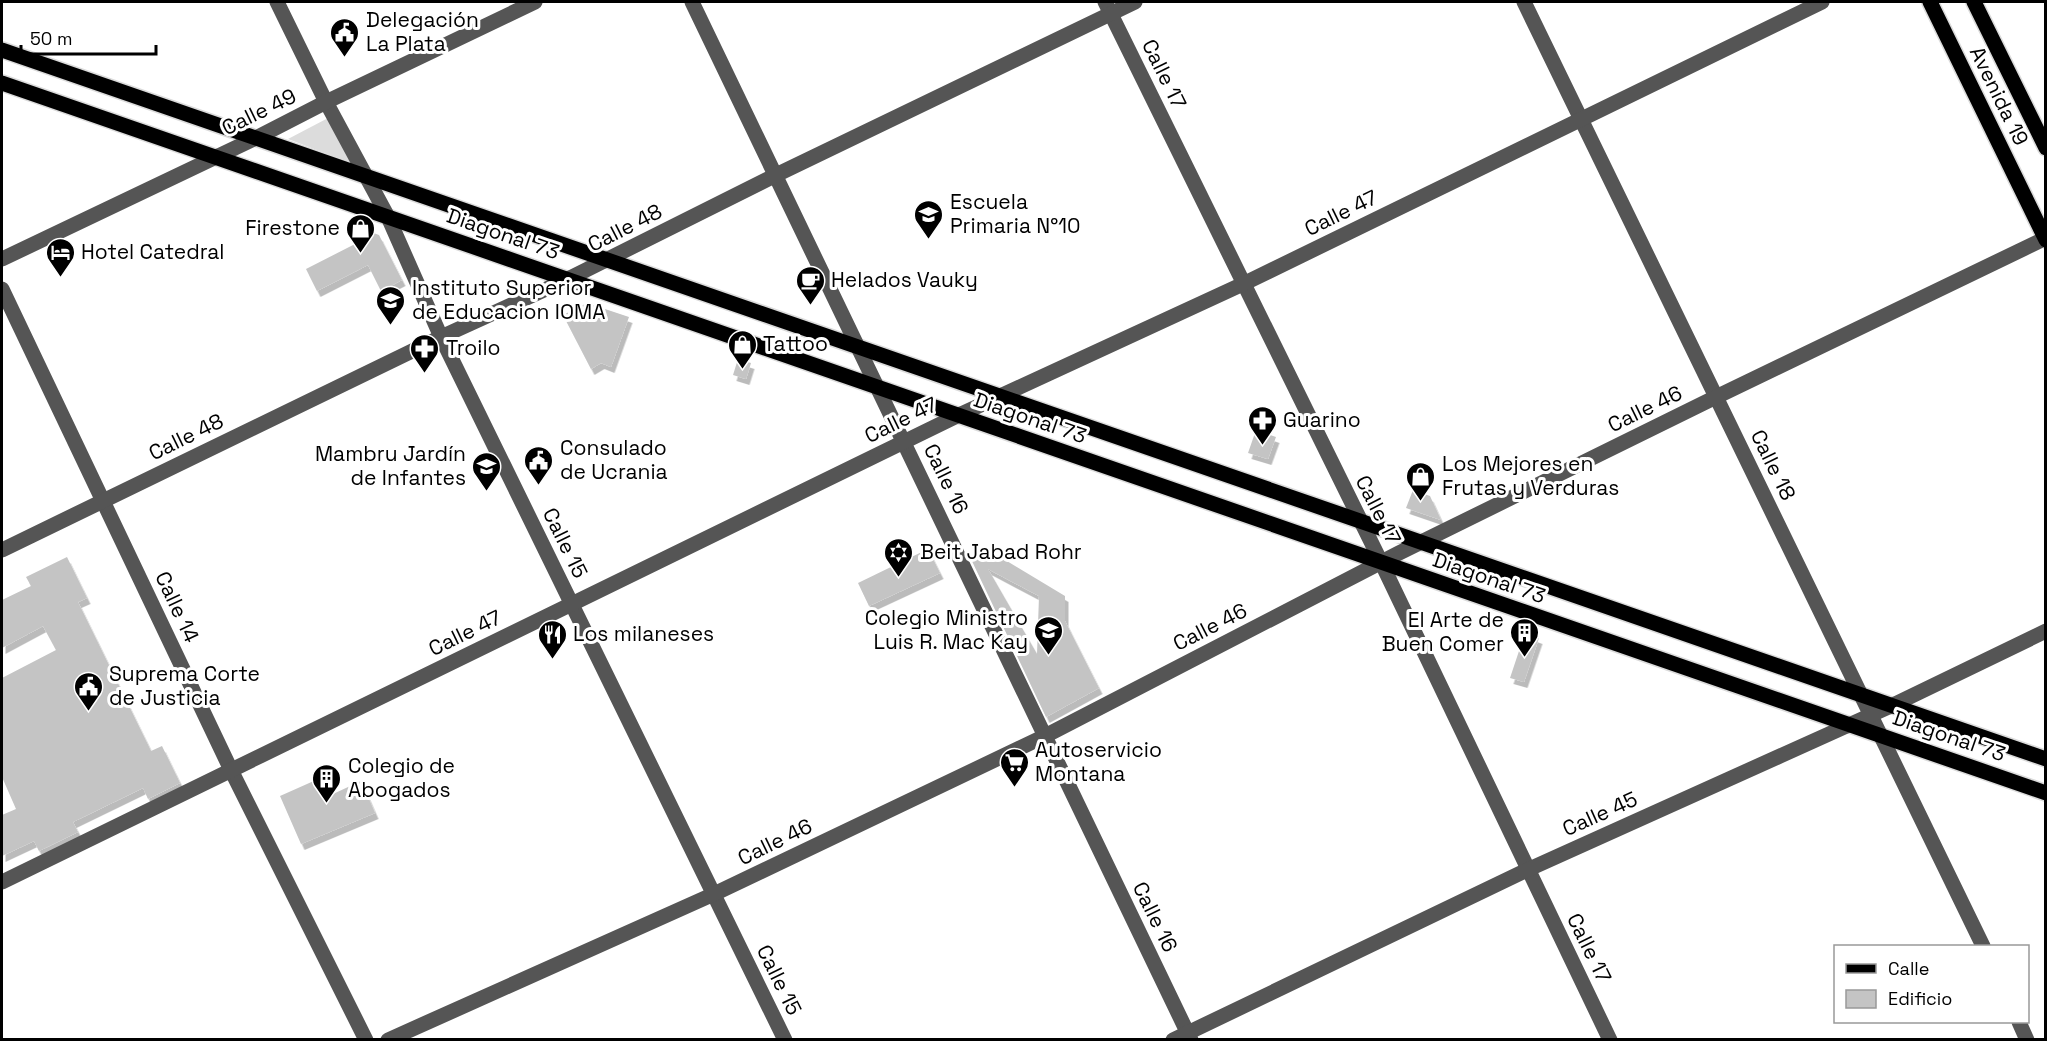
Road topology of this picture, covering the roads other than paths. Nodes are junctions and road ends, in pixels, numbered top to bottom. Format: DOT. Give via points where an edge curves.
graph roads {
  1 [pos="277,2"];
  2 [pos="535,2"];
  3 [pos="692,2"];
  4 [pos="1135,2"];
  5 [pos="1524,2"];
  6 [pos="1822,2"];
  7 [pos="1929,2"];
  8 [pos="1974,2"];
  9 [pos="1108,7"];
  10 [pos="2,50"];
  11 [pos="2,83"];
  12 [pos="326,102"];
  13 [pos="1581,119"];
  14 [pos="256,138"];
  15 [pos="2046,148"];
  16 [pos="215,156"];
  17 [pos="776,175"];
  18 [pos="366,176"];
  19 [pos="388,217"];
  20 [pos="2045,239"];
  21 [pos="2,259"];
  22 [pos="607,260"];
  23 [pos="568,279"];
  24 [pos="1243,284"];
  25 [pos="2,289"];
  26 [pos="441,337"];
  27 [pos="858,347"];
  28 [pos="879,387"];
  29 [pos="999,396"];
  30 [pos="1716,397"];
  31 [pos="959,415"];
  32 [pos="905,442"];
  33 [pos="103,500"];
  34 [pos="1359,520"];
  35 [pos="1422,542"];
  36 [pos="2,550"];
  37 [pos="1381,562"];
  38 [pos="572,604"];
  39 [pos="2046,631"];
  40 [pos="1861,695"];
  41 [pos="1891,706"];
  42 [pos="1871,714"];
  43 [pos="1849,724"];
  44 [pos="1881,735"];
  45 [pos="1045,736"];
  46 [pos="2046,759"];
  47 [pos="231,770"];
  48 [pos="2046,793"];
  49 [pos="1527,870"];
  50 [pos="2,882"];
  51 [pos="714,894"];
  52 [pos="1983,945"];
  53 [pos="2019,1023"];
  54 [pos="1184,1037"];
  55 [pos="366,1040"];
  56 [pos="388,1040"];
  57 [pos="784,1040"];
  58 [pos="1610,1040"];
  59 [pos="2027,1040"];
  1 -- 12 [label="street, Calle 15"];
  2 -- 12 [label="street, Calle 49"];
  3 -- 17 [label="street, Calle 16"];
  4 -- 9 [label="street, Calle 48"];
  5 -- 13 [label="street, Calle 18"];
  6 -- 13 [label="street, Calle 47"];
  7 -- 20 [label="main road, Avenida 19"];
  8 -- 15 [label="main road, Avenida 19"];
  9 -- 17 [label="street, Calle 48"];
  9 -- 24 [label="street, Calle 17"];
  10 -- 14 [label="main road, Diagonal 73"];
  11 -- 16 [label="main road, Diagonal 73"];
  12 -- 14 [label="street, Calle 49"];
  12 -- 18 [label="street, Calle 15"];
  13 -- 24 [label="street, Calle 47"];
  13 -- 30 [label="street, Calle 18"];
  14 -- 16 [label="street, Calle 49"];
  14 -- 18 [label="main road, Diagonal 73"];
  16 -- 19 [label="main road, Diagonal 73"];
  16 -- 21 [label="street, Calle 49"];
  17 -- 22 [label="street, Calle 48"];
  17 -- 27 [label="street, Calle 16"];
  18 -- 19 [label="street, Calle 15"];
  18 -- 22 [label="main road, Diagonal 73"];
  19 -- 23 [label="main road, Diagonal 73"];
  19 -- 26 [label="street, Calle 15"];
  20 -- 30 [label="street, Calle 46"];
  22 -- 23 [label="street, Calle 48"];
  22 -- 27 [label="main road, Diagonal 73"];
  23 -- 26 [label="street, Calle 48"];
  23 -- 28 [label="main road, Diagonal 73"];
  24 -- 29 [label="street, Calle 47"];
  24 -- 34 [label="street, Calle 17"];
  25 -- 33 [label="street, Calle 14"];
  26 -- 33 [label="street, Calle 48"];
  26 -- 38 [label="street, Calle 15"];
  27 -- 28 [label="street, Calle 16"];
  27 -- 29 [label="main road, Diagonal 73"];
  28 -- 31 [label="main road, Diagonal 73"];
  28 -- 32 [label="street, Calle 16"];
  29 -- 31 [label="street, Calle 47"];
  29 -- 34 [label="main road, Diagonal 73"];
  30 -- 35 [label="street, Calle 46"];
  30 -- 40 [label="street, Calle 18"];
  31 -- 32 [label="street, Calle 47"];
  31 -- 37 [label="main road, Diagonal 73"];
  32 -- 38 [label="street, Calle 47"];
  32 -- 45 [label="street, Calle 16"];
  33 -- 36 [label="street, Calle 48"];
  33 -- 47 [label="street, Calle 14"];
  34 -- 35 [label="main road, Diagonal 73"];
  34 -- 37 [label="street, Calle 17"];
  35 -- 37 [label="street, Calle 46"];
  35 -- 40 [label="main road, Diagonal 73"];
  37 -- 43 [label="main road, Diagonal 73"];
  37 -- 45 [label="street, Calle 46"];
  37 -- 49 [label="street, Calle 17"];
  38 -- 47 [label="street, Calle 47"];
  38 -- 51 [label="street, Calle 15"];
  39 -- 41 [label="street, Calle 45"];
  40 -- 41 [label="main road, Diagonal 73"];
  40 -- 42 [label="street, Calle 18"];
  41 -- 42 [label="street, Calle 45"];
  41 -- 46 [label="main road, Diagonal 73"];
  42 -- 43 [label="street, Calle 45"];
  42 -- 44 [label="street, Calle 18"];
  43 -- 44 [label="main road, Diagonal 73"];
  43 -- 49 [label="street, Calle 45"];
  44 -- 48 [label="main road, Diagonal 73"];
  44 -- 52 [label="street, Calle 18"];
  45 -- 51 [label="street, Calle 46"];
  45 -- 54 [label="street, Calle 16"];
  47 -- 50 [label="street, Calle 47"];
  47 -- 55 [label="street, Calle 14"];
  49 -- 54 [label="street, Calle 45"];
  49 -- 58 [label="street, Calle 17"];
  51 -- 56 [label="street, Calle 46"];
  51 -- 57 [label="street, Calle 15"];
  53 -- 59 [label="street"];
}
